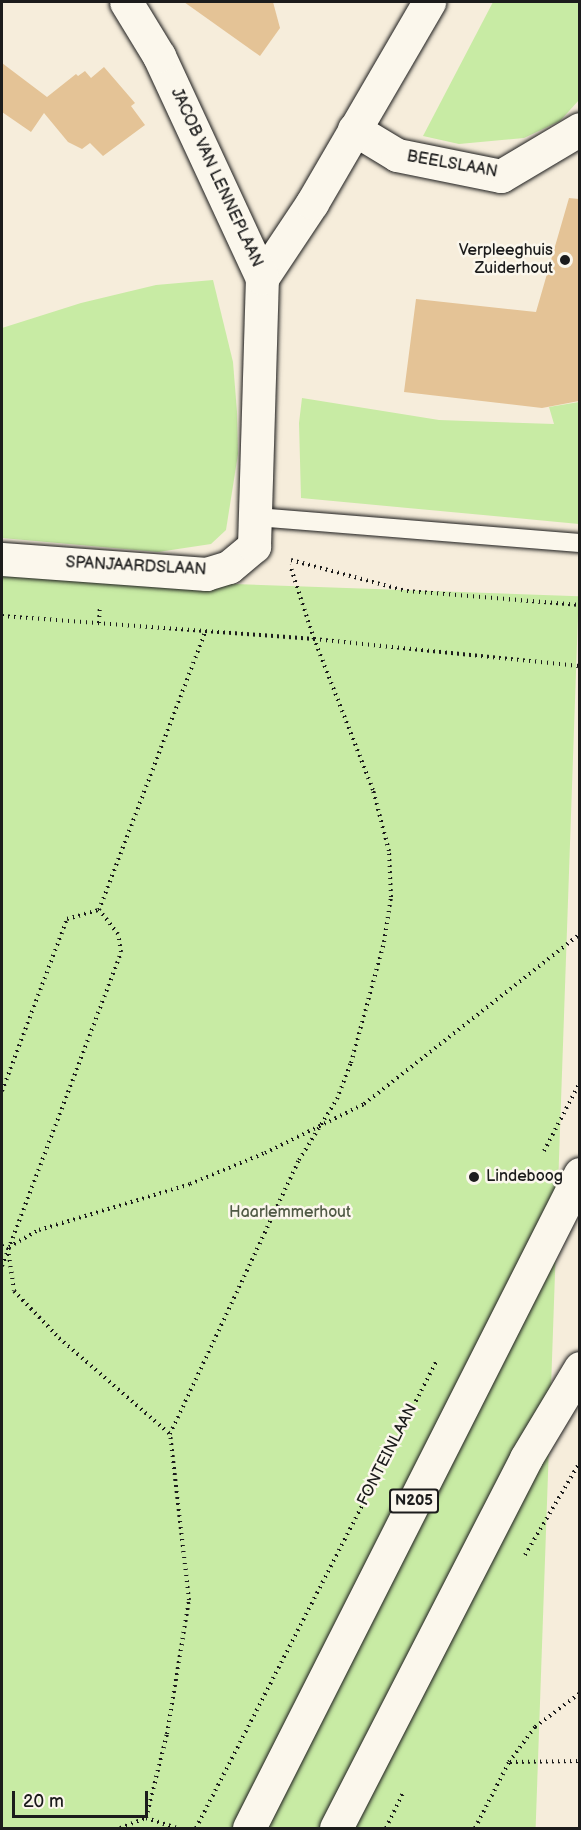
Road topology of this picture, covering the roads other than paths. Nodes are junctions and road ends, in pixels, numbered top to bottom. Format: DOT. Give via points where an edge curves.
graph roads {
  1 [pos="126,2"];
  2 [pos="429,2"];
  3 [pos="354,129"];
  4 [pos="579,129"];
  5 [pos="262,278"];
  6 [pos="255,532"];
  7 [pos="579,543"];
  8 [pos="2,559"];
  9 [pos="579,1174"];
  10 [pos="579,1368"];
  11 [pos="249,1828"];
  12 [pos="336,1828"];
  1 -- 5 [label="street, JACOB VAN LENNEPLAAN" via="159,56"];
  2 -- 3 [label="street"];
  3 -- 4 [label="street, BEELSLAAN" via="397,155 501,176"];
  3 -- 5 [label="street" via="312,203"];
  5 -- 6 [label="street, JACOB VAN LENNEPLAAN"];
  6 -- 7 [label="lane"];
  6 -- 8 [label="street, SPANJAARDSLAAN" via="229,567 206,574"];
  9 -- 11 [label="street, N205"];
  10 -- 12 [label="street" via="526,1458"];
}
